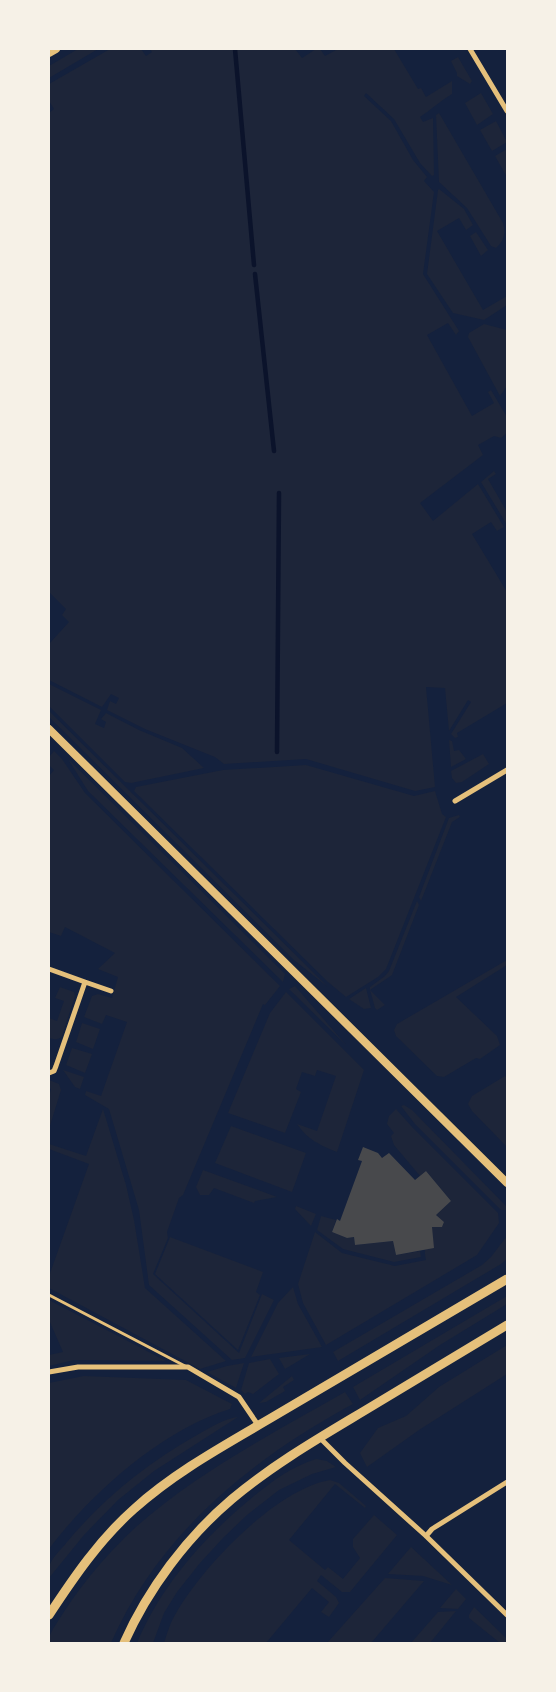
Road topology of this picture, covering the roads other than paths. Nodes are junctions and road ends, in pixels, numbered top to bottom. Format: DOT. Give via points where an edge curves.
graph roads {
  1 [pos="56,49"];
  2 [pos="470,49"];
  3 [pos="49,53"];
  4 [pos="507,111"];
  5 [pos="49,729"];
  6 [pos="507,770"];
  7 [pos="454,801"];
  8 [pos="49,969"];
  9 [pos="85,982"];
  10 [pos="111,991"];
  11 [pos="49,1073"];
  12 [pos="507,1183"];
  13 [pos="507,1279"];
  14 [pos="49,1295"];
  15 [pos="507,1325"];
  16 [pos="188,1367"];
  17 [pos="49,1372"];
  18 [pos="258,1426"];
  19 [pos="320,1438"];
  20 [pos="507,1482"];
  21 [pos="426,1536"];
  22 [pos="49,1615"];
  23 [pos="507,1615"];
  24 [pos="124,1643"];
  1 -- 3 [label="street"];
  2 -- 4 [label="street"];
  5 -- 12 [label="street"];
  6 -- 7 [label="street"];
  8 -- 9 [label="street"];
  9 -- 10 [label="street"];
  9 -- 11 [label="street" via="56,1066"];
  13 -- 18 [label="main road"];
  14 -- 16 [label="lane"];
  15 -- 19 [label="main road"];
  16 -- 17 [label="street" via="78,1367"];
  16 -- 18 [label="street" via="240,1397"];
  18 -- 22 [label="main road" via="193,1465 134,1509 97,1548"];
  19 -- 21 [label="street"];
  19 -- 24 [label="main road" via="270,1470 213,1517 162,1578"];
  20 -- 21 [label="street"];
  21 -- 23 [label="street"];
}
